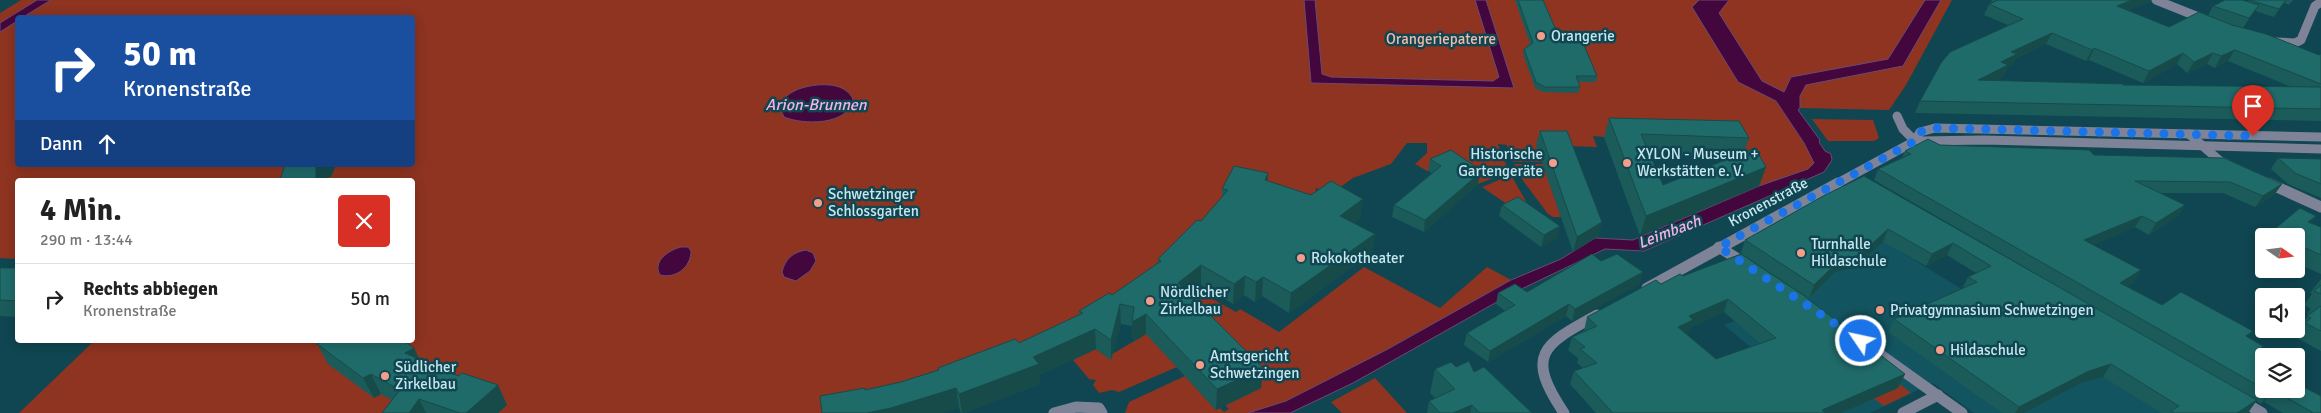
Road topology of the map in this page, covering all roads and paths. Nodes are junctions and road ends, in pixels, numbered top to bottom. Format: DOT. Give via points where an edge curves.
graph roads {
  1 [pos="2156,0"];
  2 [pos="2321,2"];
  3 [pos="2215,24"];
  4 [pos="2271,42"];
  5 [pos="1897,116"];
  6 [pos="2189,134"];
  7 [pos="2321,137"];
  8 [pos="1915,141"];
  9 [pos="2200,145"];
  10 [pos="2321,149"];
  11 [pos="2236,168"];
  12 [pos="2260,180"];
  13 [pos="2321,206"];
  14 [pos="1719,247"];
  15 [pos="1754,270"];
  16 [pos="1638,292"];
  17 [pos="1606,310"];
  18 [pos="1853,335"];
  19 [pos="2228,393"];
  20 [pos="1938,395"];
  21 [pos="1054,413"];
  22 [pos="1102,413"];
  23 [pos="1564,413"];
  24 [pos="1903,413"];
  25 [pos="1962,413"];
  26 [pos="2262,413"];
  1 -- 3 [label="street"];
  2 -- 4 [label="street" via="2315,6 2301,40 2285,44"];
  5 -- 8 [label="street" via="1902,129"];
  6 -- 7 [label="street, Kronenstraße"];
  6 -- 8 [label="street, Kronenstraße" via="1935,128 1920,132"];
  6 -- 9 [label="street"];
  8 -- 9 [label="street"];
  8 -- 14 [label="street, Kronenstraße" via="1855,178"];
  9 -- 10 [label="street"];
  9 -- 11 [label="street" via="2220,161"];
  12 -- 13 [label="street"];
  14 -- 15 [label="street"];
  14 -- 16 [label="street, Kronenstraße"];
  17 -- 23 [label="street" via="1557,337 1542,354 1541,375"];
  18 -- 20 [label="street"];
  19 -- 26 [label="street"];
  20 -- 24 [label="street"];
  20 -- 25 [label="street"];
  21 -- 22 [label="street" via="1083,405 1099,408"];
}
